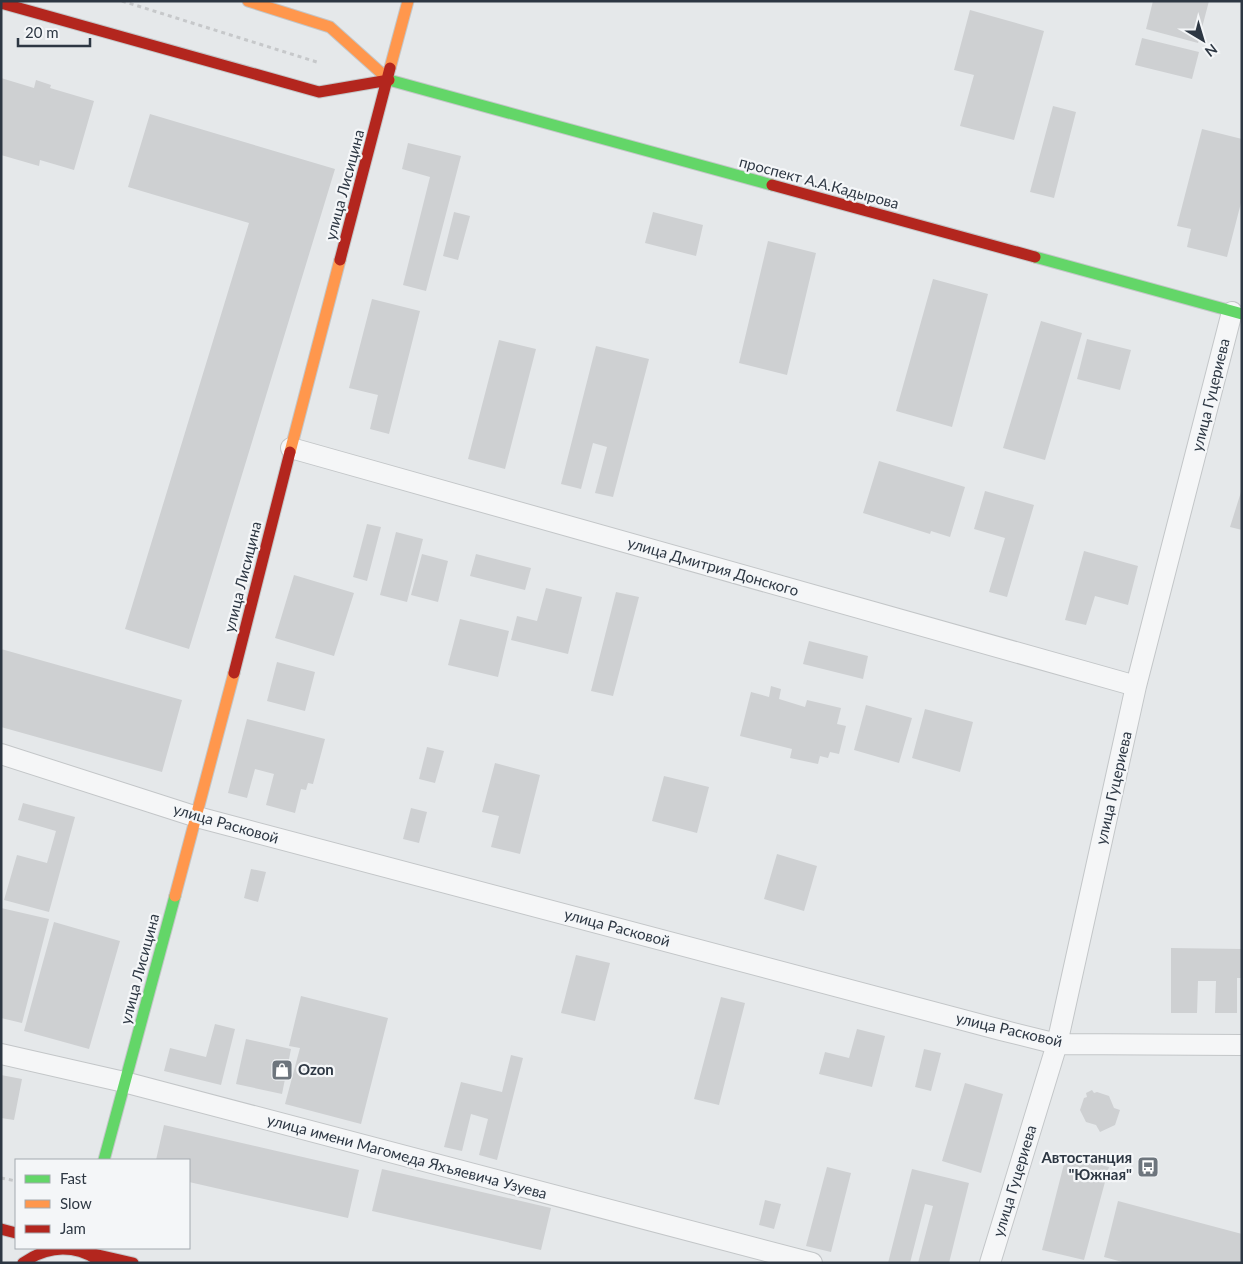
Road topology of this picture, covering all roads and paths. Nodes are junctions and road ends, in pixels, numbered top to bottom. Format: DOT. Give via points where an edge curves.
graph roads {
  1 [pos="122,1"];
  2 [pos="248,1"];
  3 [pos="408,1"];
  4 [pos="1,3"];
  5 [pos="320,63"];
  6 [pos="389,80"];
  7 [pos="1237,313"];
  8 [pos="291,448"];
  9 [pos="1136,686"];
  10 [pos="1,754"];
  11 [pos="197,817"];
  12 [pos="1057,1044"];
  13 [pos="1242,1045"];
  14 [pos="1,1054"];
  15 [pos="124,1082"];
  16 [pos="104,1159"];
  17 [pos="1,1178"];
  18 [pos="15,1181"];
  19 [pos="1,1229"];
  20 [pos="15,1233"];
  21 [pos="52,1249"];
  22 [pos="77,1249"];
  23 [pos="23,1263"];
  24 [pos="102,1263"];
  25 [pos="133,1263"];
  26 [pos="812,1263"];
  27 [pos="990,1263"];
  1 -- 5 [label="path"];
  2 -- 6 [label="street, проспект А.А.Кадырова" via="330,27"];
  3 -- 6 [label="street, улица Лисицина"];
  4 -- 6 [label="street, проспект А.А.Кадырова" via="319,92"];
  6 -- 7 [label="street, проспект А.А.Кадырова"];
  6 -- 8 [label="street, улица Лисицина"];
  7 -- 9 [label="street, улица Гуцериева"];
  8 -- 9 [label="street, улица Дмитрия Донского"];
  8 -- 11 [label="street, улица Лисицина"];
  9 -- 12 [label="street, улица Гуцериева"];
  10 -- 11 [label="street, улица Расковой"];
  11 -- 12 [label="street, улица Расковой"];
  11 -- 15 [label="street, улица Лисицина"];
  12 -- 13 [label="street, улица Расковой"];
  12 -- 27 [label="street, улица Гуцериева"];
  14 -- 15 [label="street, улица имени Магомеда Яхъяевича Узуева"];
  15 -- 16 [label="street, улица Лисицина"];
  15 -- 26 [label="street, улица имени Магомеда Яхъяевича Узуева"];
  17 -- 18 [label="path"];
  19 -- 20 [label="street"];
  21 -- 23 [label="street"];
  22 -- 24 [label="street"];
  22 -- 25 [label="street"];
}
